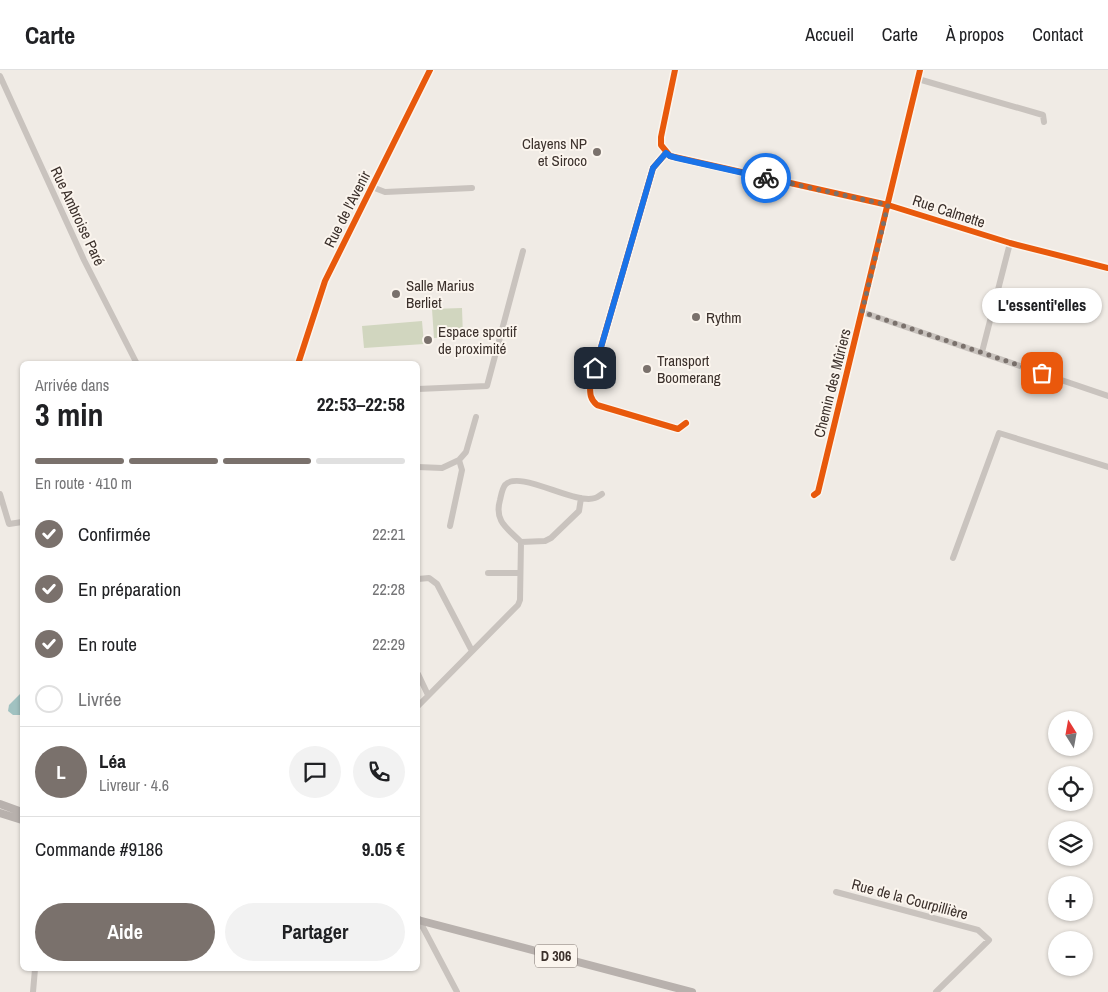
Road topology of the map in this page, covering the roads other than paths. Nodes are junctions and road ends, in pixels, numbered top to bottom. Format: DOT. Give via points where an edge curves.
graph roads {
  1 [pos="430,70"];
  2 [pos="675,70"];
  3 [pos="920,70"];
  4 [pos="0,76"];
  5 [pos="918,80"];
  6 [pos="1044,122"];
  7 [pos="666,153"];
  8 [pos="372,187"];
  9 [pos="472,188"];
  10 [pos="888,205"];
  11 [pos="1010,243"];
  12 [pos="523,251"];
  13 [pos="1108,268"];
  14 [pos="862,312"];
  15 [pos="982,352"];
  16 [pos="135,361"];
  17 [pos="299,361"];
  18 [pos="420,389"];
  19 [pos="1108,396"];
  20 [pos="476,418"];
  21 [pos="686,423"];
  22 [pos="459,460"];
  23 [pos="420,467"];
  24 [pos="1108,467"];
  25 [pos="0,494"];
  26 [pos="602,494"];
  27 [pos="814,494"];
  28 [pos="581,498"];
  29 [pos="20,522"];
  30 [pos="450,526"];
  31 [pos="521,542"];
  32 [pos="954,558"];
  33 [pos="488,573"];
  34 [pos="520,573"];
  35 [pos="420,578"];
  36 [pos="472,651"];
  37 [pos="420,678"];
  38 [pos="428,695"];
  39 [pos="420,704"];
  40 [pos="0,804"];
  41 [pos="20,811"];
  42 [pos="0,813"];
  43 [pos="20,819"];
  44 [pos="836,892"];
  45 [pos="420,920"];
  46 [pos="420,923"];
  47 [pos="35,971"];
  48 [pos="33,992"];
  49 [pos="456,992"];
  50 [pos="692,992"];
  51 [pos="936,992"];
  1 -- 8 [label="street, Rue de l'Avenir"];
  2 -- 7 [label="street" via="660,136"];
  3 -- 5 [label="street, Chemin des Mûriers"];
  4 -- 16 [label="street, Rue Ambroise Paré" via="84,260"];
  5 -- 6 [label="street" via="1043,115"];
  5 -- 10 [label="street, Chemin des Mûriers"];
  7 -- 10 [label="street, Rue Calmette"];
  7 -- 21 [label="street" via="653,168 590,394 597,406 678,429"];
  8 -- 9 [label="street" via="385,192"];
  8 -- 17 [label="street, Rue de l'Avenir" via="325,281"];
  10 -- 11 [label="street, Rue Calmette"];
  10 -- 14 [label="street, Chemin des Mûriers"];
  11 -- 13 [label="street, Rue Calmette"];
  11 -- 15 [label="street"];
  12 -- 18 [label="street" via="487,386"];
  14 -- 15 [label="street"];
  14 -- 27 [label="street, Chemin des Mûriers" via="818,492"];
  15 -- 19 [label="street"];
  20 -- 22 [label="street" via="466,452"];
  22 -- 23 [label="street" via="442,468"];
  22 -- 30 [label="street" via="462,470"];
  24 -- 32 [label="street" via="999,433"];
  25 -- 29 [label="street" via="9,524"];
  26 -- 28 [label="street"];
  28 -- 31 [label="street" via="579,511 551,538"];
  28 -- 31 [label="street" via="518,480 507,484 497,509 498,515"];
  31 -- 34 [label="street"];
  33 -- 34 [label="street"];
  34 -- 36 [label="street" via="518,605"];
  35 -- 36 [label="street" via="429,578 437,584"];
  36 -- 38 [label="street"];
  37 -- 38 [label="street"];
  38 -- 39 [label="street"];
  40 -- 41 [label="main road"];
  42 -- 43 [label="main road"];
  44 -- 51 [label="street, Rue de la Courpillière" via="978,930 989,940"];
  45 -- 50 [label="main road, D 306"];
  46 -- 49 [label="street"];
  47 -- 48 [label="street"];
}
